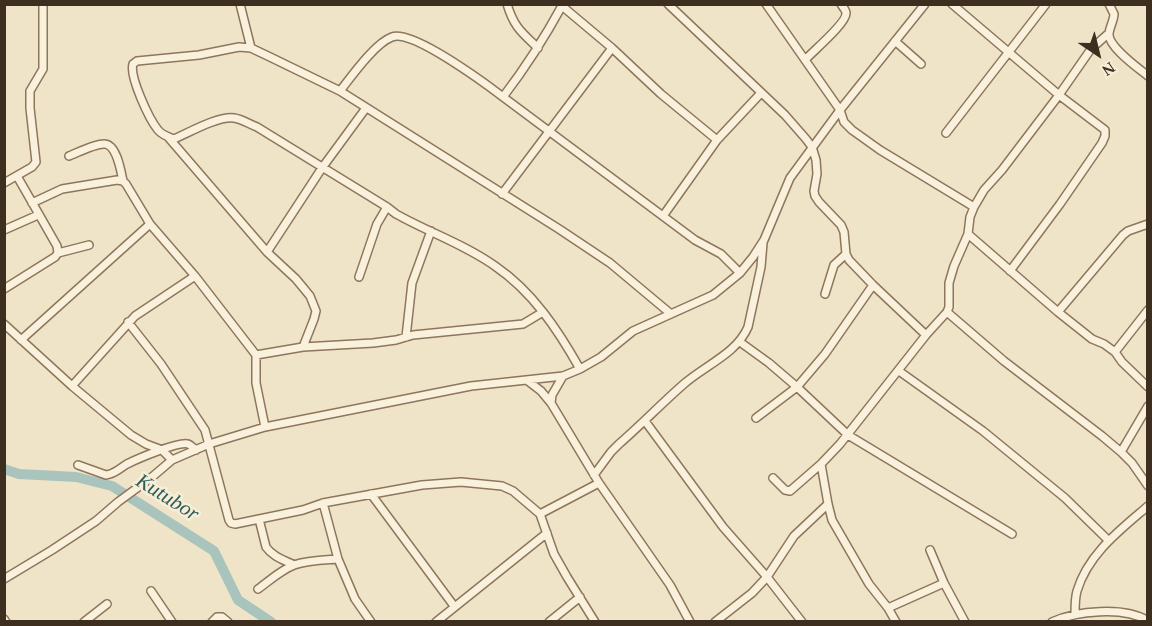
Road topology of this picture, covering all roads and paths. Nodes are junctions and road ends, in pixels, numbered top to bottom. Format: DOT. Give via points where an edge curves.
graph roads {
  1 [pos="42,4"];
  2 [pos="240,4"];
  3 [pos="507,4"];
  4 [pos="668,4"];
  5 [pos="766,4"];
  6 [pos="841,4"];
  7 [pos="925,4"];
  8 [pos="952,4"];
  9 [pos="1046,4"];
  10 [pos="1110,4"];
  11 [pos="563,5"];
  12 [pos="1109,33"];
  13 [pos="895,42"];
  14 [pos="251,48"];
  15 [pos="538,48"];
  16 [pos="612,48"];
  17 [pos="1008,53"];
  18 [pos="805,60"];
  19 [pos="921,64"];
  20 [pos="1148,76"];
  21 [pos="340,91"];
  22 [pos="761,93"];
  23 [pos="1059,95"];
  24 [pos="503,97"];
  25 [pos="366,108"];
  26 [pos="840,110"];
  27 [pos="548,131"];
  28 [pos="945,133"];
  29 [pos="168,137"];
  30 [pos="717,140"];
  31 [pos="812,147"];
  32 [pos="69,156"];
  33 [pos="322,168"];
  34 [pos="17,176"];
  35 [pos="123,181"];
  36 [pos="5,182"];
  37 [pos="501,194"];
  38 [pos="32,203"];
  39 [pos="387,207"];
  40 [pos="974,207"];
  41 [pos="38,214"];
  42 [pos="663,216"];
  43 [pos="150,224"];
  44 [pos="1148,224"];
  45 [pos="4,230"];
  46 [pos="431,231"];
  47 [pos="968,234"];
  48 [pos="764,240"];
  49 [pos="88,245"];
  50 [pos="267,252"];
  51 [pos="58,253"];
  52 [pos="846,254"];
  53 [pos="1010,271"];
  54 [pos="740,273"];
  55 [pos="195,276"];
  56 [pos="359,277"];
  57 [pos="873,285"];
  58 [pos="4,289"];
  59 [pos="825,294"];
  60 [pos="1148,310"];
  61 [pos="543,312"];
  62 [pos="947,312"];
  63 [pos="1058,312"];
  64 [pos="671,314"];
  65 [pos="128,322"];
  66 [pos="4,324"];
  67 [pos="926,335"];
  68 [pos="406,337"];
  69 [pos="21,340"];
  70 [pos="740,342"];
  71 [pos="303,347"];
  72 [pos="1115,352"];
  73 [pos="256,355"];
  74 [pos="580,369"];
  75 [pos="898,371"];
  76 [pos="563,376"];
  77 [pos="528,381"];
  78 [pos="72,386"];
  79 [pos="797,387"];
  80 [pos="1148,387"];
  81 [pos="551,403"];
  82 [pos="1148,406"];
  83 [pos="756,418"];
  84 [pos="645,421"];
  85 [pos="265,427"];
  86 [pos="848,435"];
  87 [pos="209,444"];
  88 [pos="162,450"];
  89 [pos="196,450"];
  90 [pos="1121,452"];
  91 [pos="172,460"];
  92 [pos="821,464"];
  93 [pos="78,465"];
  94 [pos="594,475"];
  95 [pos="773,478"];
  96 [pos="598,483"];
  97 [pos="1148,486"];
  98 [pos="371,494"];
  99 [pos="323,503"];
  100 [pos="828,504"];
  101 [pos="1148,506"];
  102 [pos="540,514"];
  103 [pos="259,519"];
  104 [pos="547,533"];
  105 [pos="1012,534"];
  106 [pos="1108,540"];
  107 [pos="930,550"];
  108 [pos="338,559"];
  109 [pos="294,565"];
  110 [pos="767,578"];
  111 [pos="4,579"];
  112 [pos="944,583"];
  113 [pos="258,590"];
  114 [pos="151,591"];
  115 [pos="580,597"];
  116 [pos="107,604"];
  117 [pos="454,606"];
  118 [pos="888,608"];
  119 [pos="1075,614"];
  120 [pos="84,621"];
  121 [pos="172,621"];
  122 [pos="212,621"];
  123 [pos="228,621"];
  124 [pos="371,621"];
  125 [pos="436,621"];
  126 [pos="549,621"];
  127 [pos="595,621"];
  128 [pos="690,621"];
  129 [pos="716,621"];
  130 [pos="802,621"];
  131 [pos="896,621"];
  132 [pos="965,621"];
  133 [pos="1052,621"];
  134 [pos="1148,621"];
  1 -- 34 [label="street" via="43,69 30,91 36,162"];
  2 -- 14 [label="street"];
  3 -- 15 [label="street" via="518,29"];
  4 -- 22 [label="street"];
  5 -- 18 [label="street"];
  6 -- 18 [label="street" via="846,16 839,27"];
  7 -- 13 [label="street"];
  8 -- 17 [label="street"];
  9 -- 17 [label="street"];
  10 -- 12 [label="street" via="1114,19"];
  11 -- 15 [label="street"];
  11 -- 16 [label="street"];
  12 -- 20 [label="street" via="1113,45"];
  12 -- 23 [label="street" via="1092,48"];
  13 -- 19 [label="street"];
  13 -- 26 [label="street"];
  14 -- 21 [label="street"];
  14 -- 29 [label="street" via="239,46 133,64 135,83 147,112 158,130"];
  15 -- 24 [label="street"];
  16 -- 27 [label="street"];
  16 -- 30 [label="street"];
  17 -- 23 [label="street"];
  17 -- 28 [label="street"];
  18 -- 26 [label="street"];
  21 -- 24 [label="street" via="380,45 399,36 461,66"];
  21 -- 25 [label="street"];
  22 -- 30 [label="street"];
  22 -- 31 [label="street"];
  23 -- 40 [label="street"];
  23 -- 53 [label="street" via="1105,130 1105,136"];
  24 -- 27 [label="street"];
  25 -- 33 [label="street"];
  25 -- 37 [label="street"];
  26 -- 31 [label="street"];
  26 -- 40 [label="street" via="844,122 880,150"];
  27 -- 37 [label="street"];
  27 -- 42 [label="street"];
  29 -- 33 [label="street" via="174,139 220,118 232,117 257,127"];
  29 -- 50 [label="street"];
  30 -- 42 [label="street"];
  31 -- 48 [label="street" via="790,178"];
  31 -- 52 [label="street" via="817,174 815,196 841,225"];
  32 -- 35 [label="street" via="105,144 117,158"];
  33 -- 39 [label="street"];
  33 -- 50 [label="street"];
  34 -- 36 [label="street"];
  34 -- 38 [label="street"];
  35 -- 38 [label="street" via="62,189"];
  35 -- 43 [label="street"];
  37 -- 64 [label="street" via="610,263"];
  38 -- 41 [label="street"];
  39 -- 46 [label="street"];
  39 -- 56 [label="street"];
  40 -- 47 [label="street"];
  41 -- 45 [label="street"];
  41 -- 51 [label="street"];
  42 -- 54 [label="street" via="720,254"];
  43 -- 55 [label="street"];
  43 -- 69 [label="street"];
  44 -- 63 [label="street" via="1122,235"];
  46 -- 61 [label="street" via="493,264"];
  46 -- 68 [label="street" via="412,283"];
  47 -- 53 [label="street"];
  47 -- 62 [label="street" via="949,283"];
  48 -- 54 [label="street"];
  48 -- 70 [label="street" via="748,327"];
  49 -- 51 [label="street"];
  50 -- 71 [label="street" via="314,303 314,319"];
  51 -- 58 [label="street"];
  52 -- 57 [label="street"];
  52 -- 59 [label="street" via="834,265"];
  53 -- 63 [label="street"];
  54 -- 64 [label="street" via="713,295"];
  55 -- 65 [label="street"];
  55 -- 73 [label="street"];
  57 -- 67 [label="street"];
  57 -- 79 [label="street"];
  60 -- 72 [label="street"];
  61 -- 68 [label="street" via="523,324"];
  61 -- 74 [label="street"];
  62 -- 67 [label="street"];
  62 -- 90 [label="street"];
  63 -- 72 [label="street"];
  64 -- 74 [label="street" via="633,331"];
  65 -- 78 [label="street"];
  65 -- 87 [label="street" via="205,430"];
  66 -- 69 [label="street"];
  67 -- 75 [label="street"];
  68 -- 71 [label="street"];
  69 -- 78 [label="street"];
  70 -- 79 [label="street"];
  70 -- 84 [label="street" via="687,381"];
  71 -- 73 [label="street"];
  72 -- 80 [label="street"];
  73 -- 85 [label="street" via="256,382"];
  74 -- 76 [label="street"];
  75 -- 86 [label="street"];
  75 -- 106 [label="street" via="983,431 1065,498"];
  76 -- 77 [label="street"];
  76 -- 81 [label="street"];
  77 -- 81 [label="street"];
  77 -- 85 [label="street" via="471,386"];
  78 -- 88 [label="street" via="131,435"];
  79 -- 83 [label="street"];
  79 -- 86 [label="street"];
  81 -- 94 [label="street"];
  82 -- 90 [label="street"];
  84 -- 94 [label="street" via="611,452"];
  84 -- 110 [label="street" via="723,527"];
  85 -- 87 [label="street"];
  86 -- 92 [label="street"];
  86 -- 105 [label="street"];
  87 -- 89 [label="street"];
  87 -- 103 [label="street" via="231,523"];
  88 -- 89 [label="street" via="188,444"];
  88 -- 91 [label="street"];
  88 -- 93 [label="street" via="110,475"];
  89 -- 91 [label="street"];
  90 -- 97 [label="street"];
  91 -- 111 [label="street" via="87,527"];
  92 -- 95 [label="street" via="790,491"];
  92 -- 100 [label="street"];
  94 -- 96 [label="street"];
  96 -- 102 [label="street"];
  96 -- 128 [label="street" via="660,570"];
  98 -- 99 [label="street"];
  98 -- 102 [label="street" via="471,482 513,491"];
  98 -- 117 [label="street"];
  99 -- 103 [label="street"];
  99 -- 108 [label="street"];
  100 -- 110 [label="street" via="794,536"];
  100 -- 118 [label="street" via="832,520 851,553"];
  101 -- 106 [label="street"];
  102 -- 104 [label="street"];
  103 -- 109 [label="street" via="266,548"];
  104 -- 115 [label="street" via="554,554"];
  104 -- 117 [label="street"];
  106 -- 119 [label="street" via="1077,590"];
  107 -- 112 [label="street"];
  108 -- 109 [label="street"];
  108 -- 124 [label="street" via="355,599"];
  109 -- 113 [label="street"];
  110 -- 129 [label="street"];
  110 -- 130 [label="street"];
  112 -- 118 [label="street"];
  112 -- 132 [label="street"];
  114 -- 121 [label="street"];
  115 -- 126 [label="street"];
  115 -- 127 [label="street"];
  116 -- 120 [label="street"];
  117 -- 125 [label="street"];
  118 -- 131 [label="street"];
  119 -- 133 [label="street"];
  119 -- 134 [label="street" via="1125,614"];
  122 -- 123 [label="street" via="217,617"];
}
